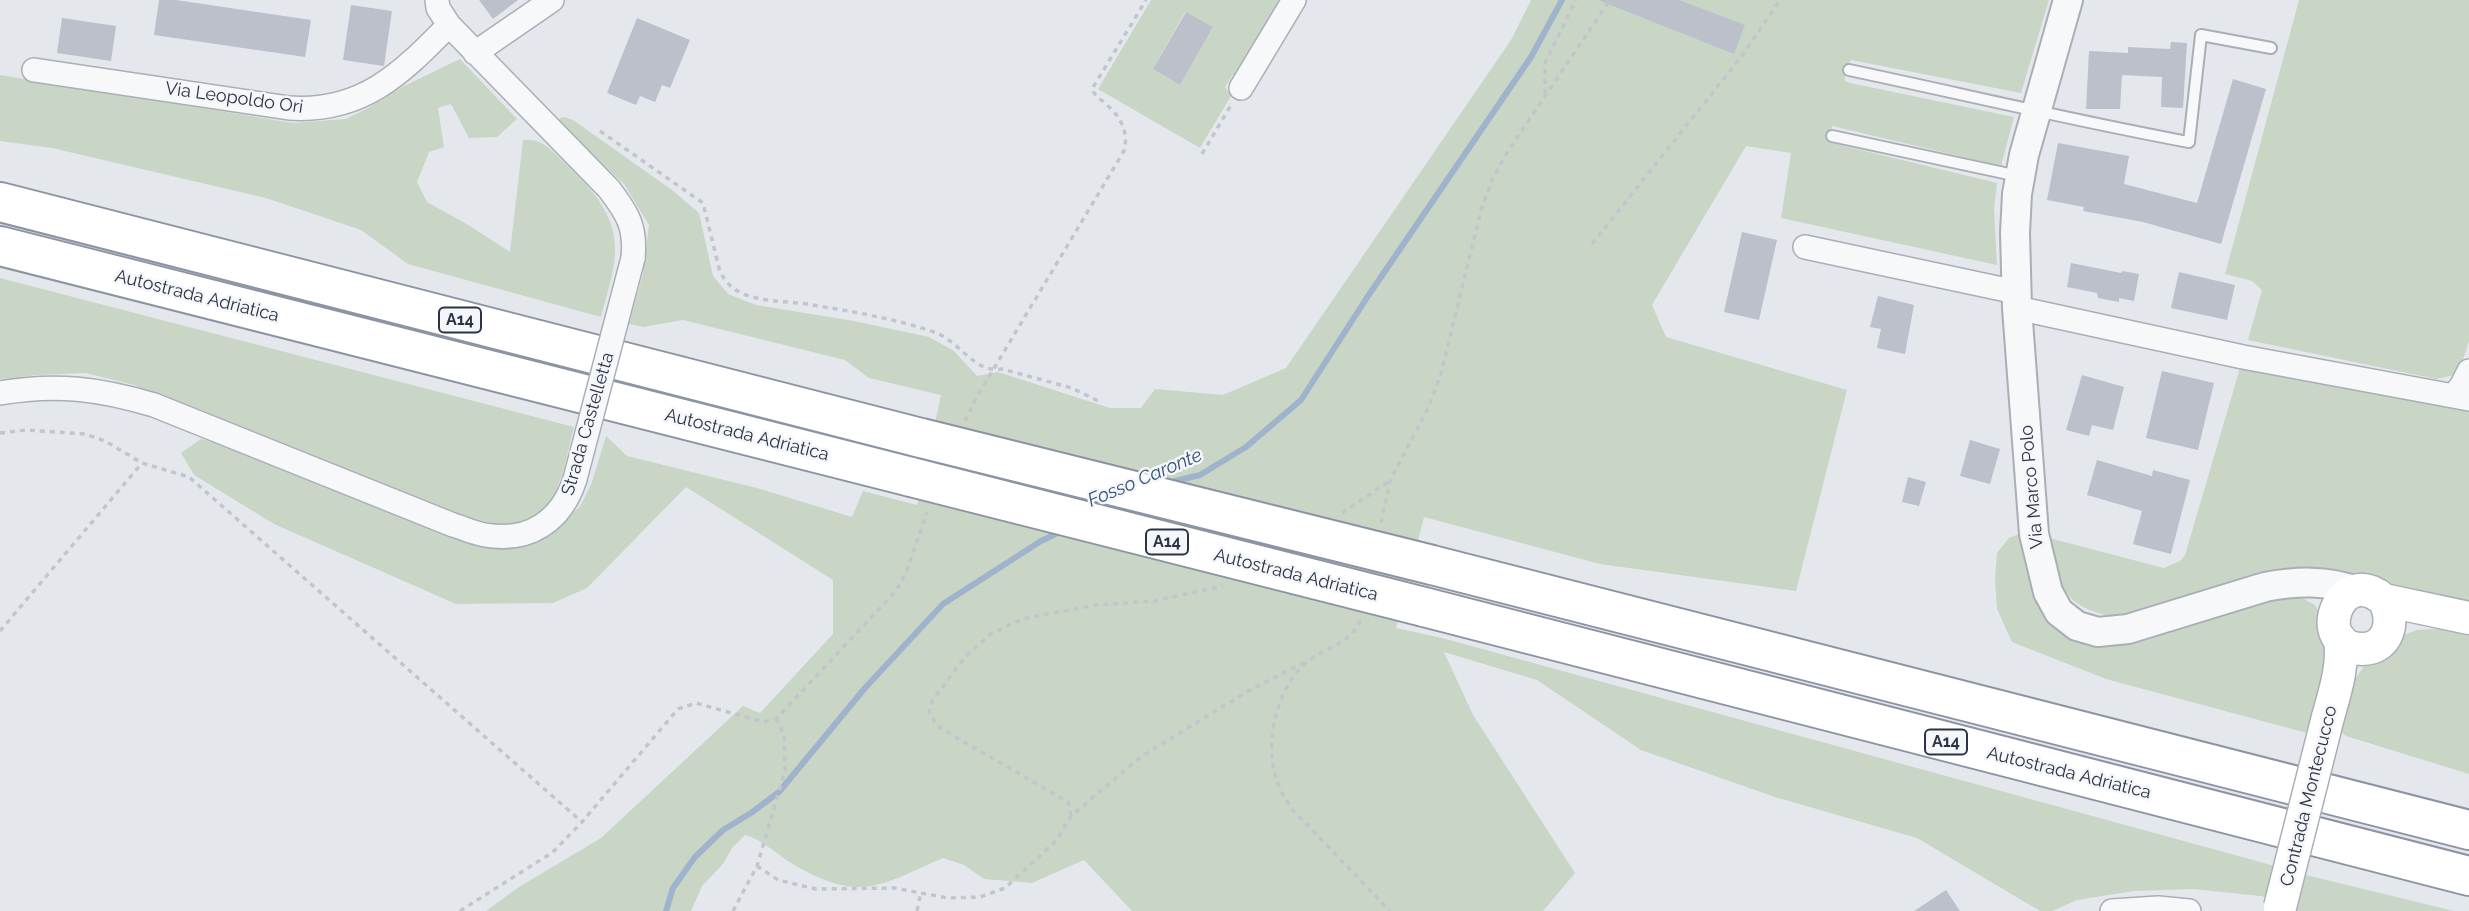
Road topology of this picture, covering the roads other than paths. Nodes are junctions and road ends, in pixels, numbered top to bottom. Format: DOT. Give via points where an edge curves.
graph roads {
  1 [pos="437,0"];
  2 [pos="552,0"];
  3 [pos="1294,0"];
  4 [pos="2068,0"];
  5 [pos="449,25"];
  6 [pos="2271,48"];
  7 [pos="475,52"];
  8 [pos="34,70"];
  9 [pos="1849,70"];
  10 [pos="1241,88"];
  11 [pos="2036,110"];
  12 [pos="1832,136"];
  13 [pos="2021,176"];
  14 [pos="0,202"];
  15 [pos="0,246"];
  16 [pos="1805,247"];
  17 [pos="2017,300"];
  18 [pos="2469,371"];
  19 [pos="0,393"];
  20 [pos="2461,397"];
  21 [pos="2456,616"];
  22 [pos="2362,619"];
  23 [pos="2469,830"];
  24 [pos="2469,876"];
  25 [pos="2280,909"];
  26 [pos="2112,911"];
  27 [pos="2189,911"];
  1 -- 5 [label="street, Strada Castelletta"];
  2 -- 7 [label="street"];
  3 -- 10 [label="street"];
  4 -- 11 [label="street, Via Marco Polo"];
  5 -- 7 [label="street, Strada Castelletta"];
  5 -- 8 [label="street, Via Leopoldo Ori" via="386,84 322,108 289,108"];
  6 -- 11 [label="lane" via="2201,35 2189,142"];
  7 -- 19 [label="street, Strada Castelletta, bridge" via="609,189 632,224 635,242 575,479 563,507 544,525 515,536 484,535 113,393 78,387"];
  9 -- 11 [label="lane"];
  11 -- 13 [label="street, Via Marco Polo"];
  12 -- 13 [label="lane"];
  13 -- 17 [label="street, Via Marco Polo" via="2015,233"];
  14 -- 23 [label="highway, A14, bridge"];
  15 -- 24 [label="highway, Autostrada Adriatica / A14, bridge"];
  16 -- 17 [label="street"];
  17 -- 20 [label="street" via="2243,357"];
  17 -- 22 [label="street, Via Marco Polo" via="2034,534 2048,592 2059,612 2077,626 2098,632 2128,629 2265,587 2306,582 2327,583"];
  18 -- 20 [label="street"];
  21 -- 22 [label="main road"];
  22 -- 25 [label="main road, Contrada Montecucco, bridge" via="2342,650"];
  26 -- 27 [label="street"];
}
